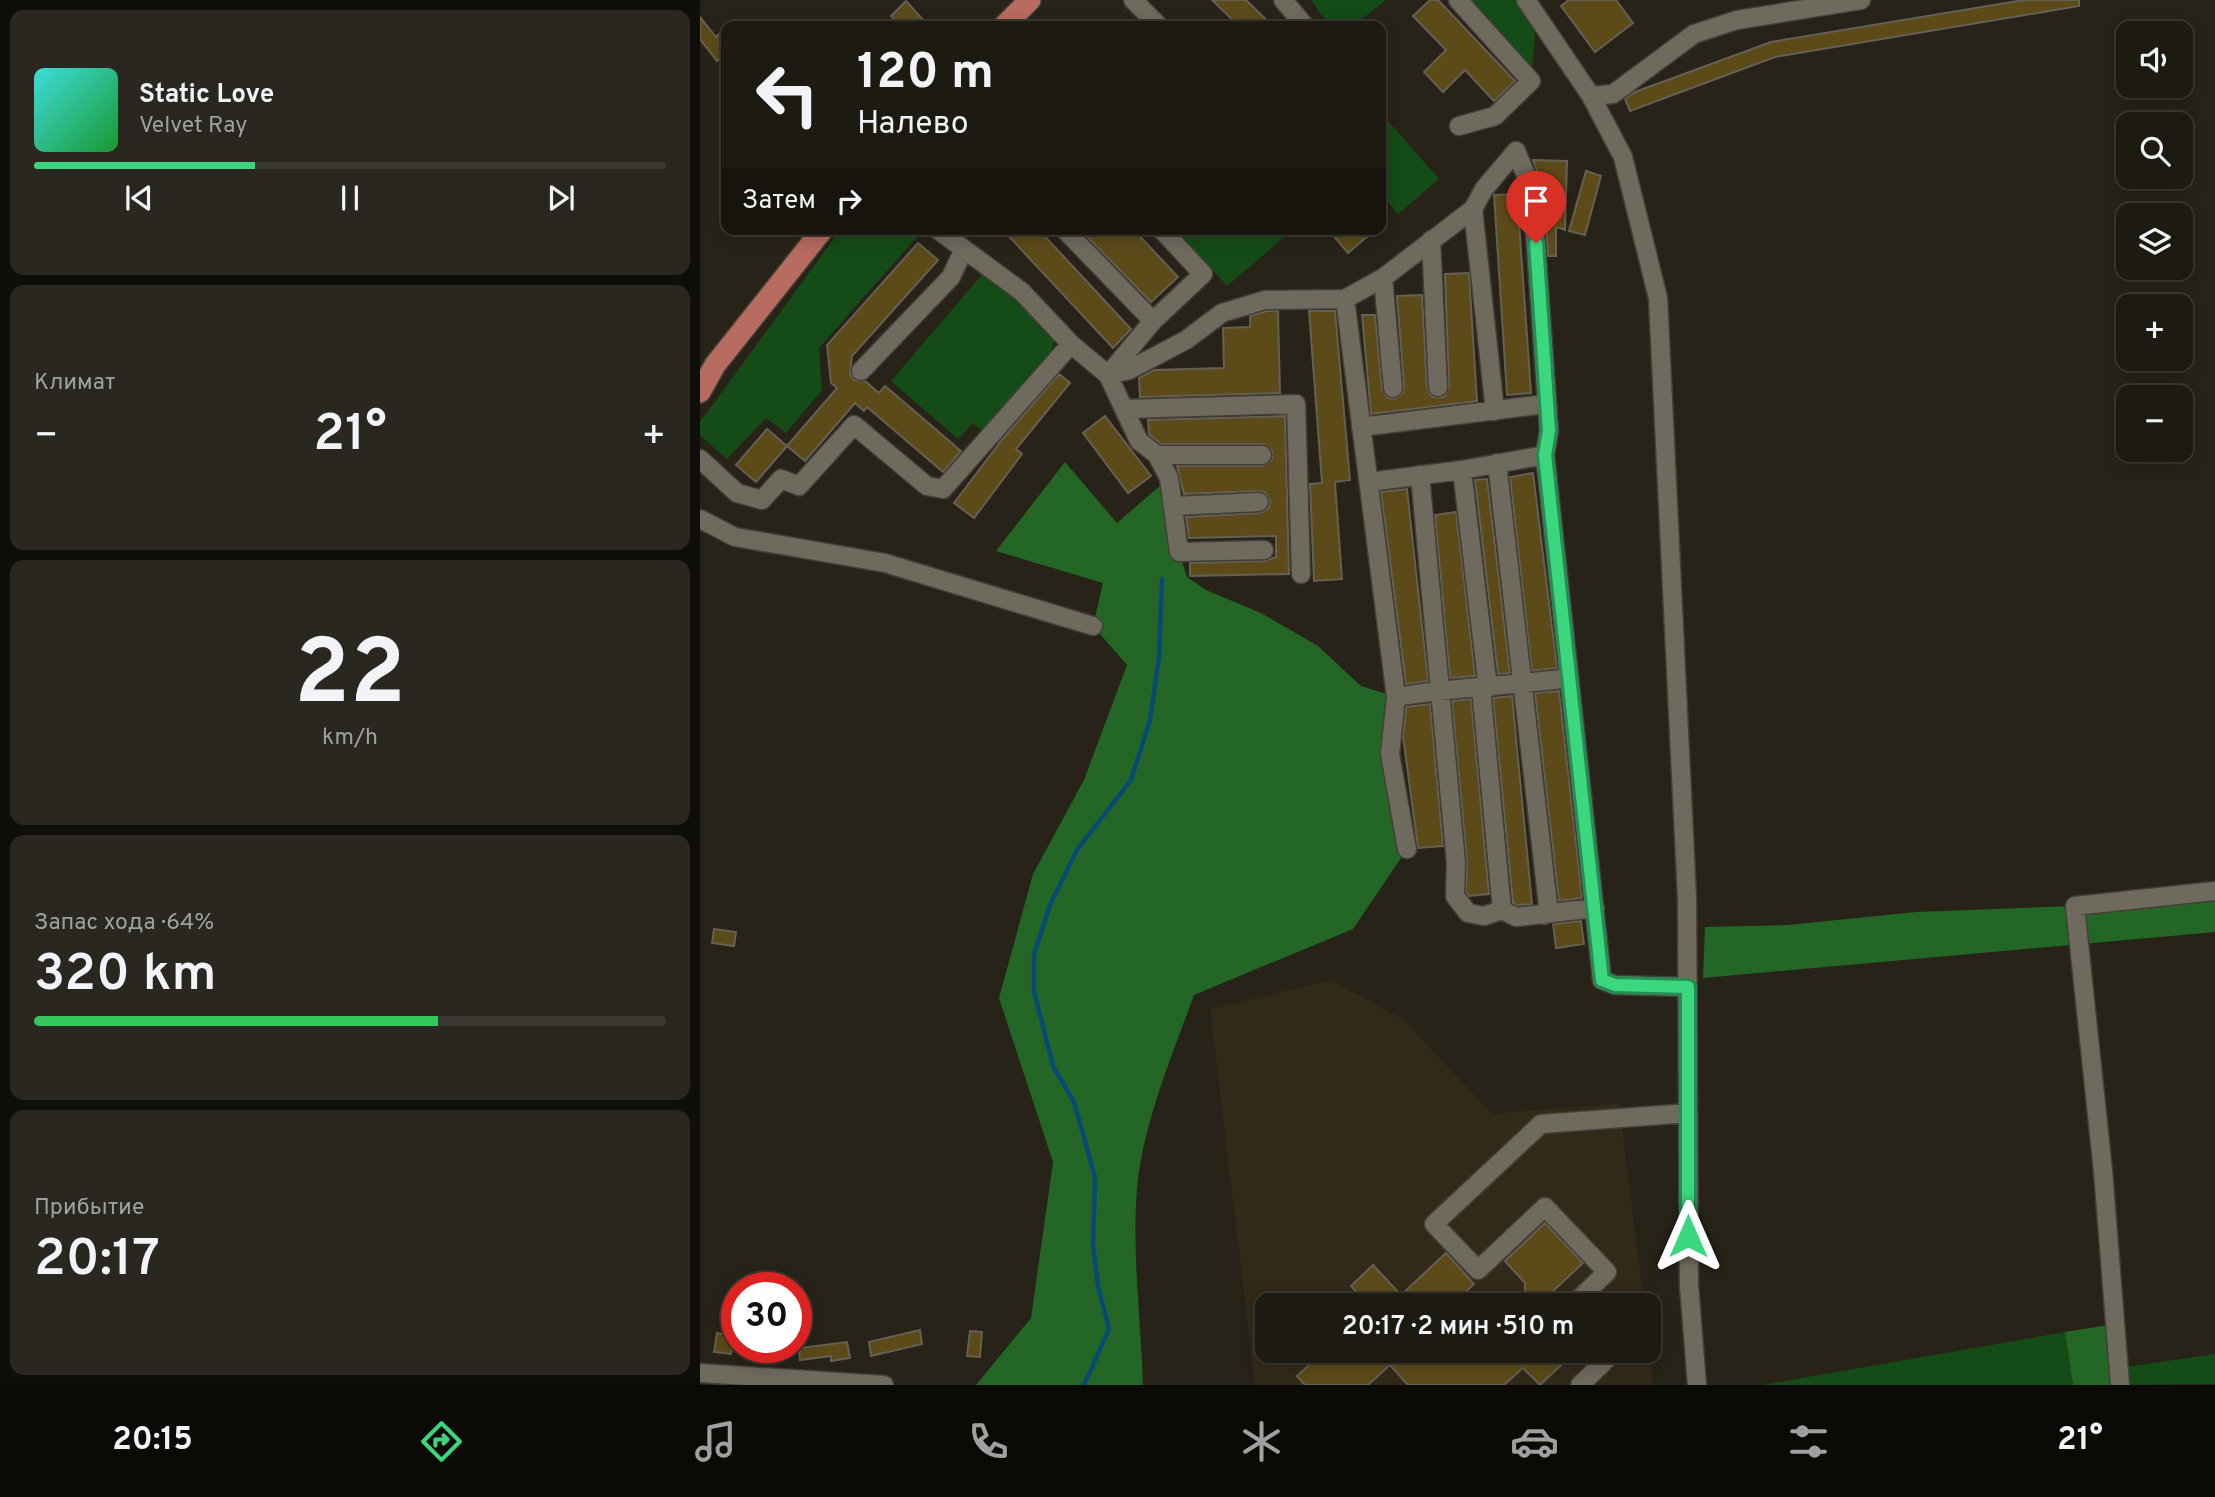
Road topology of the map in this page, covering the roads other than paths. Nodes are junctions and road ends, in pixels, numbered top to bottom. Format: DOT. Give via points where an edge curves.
graph roads {
  1 [pos="1030,0"];
  2 [pos="1133,0"];
  3 [pos="1283,0"];
  4 [pos="1458,0"];
  5 [pos="1861,0"];
  6 [pos="1531,2"];
  7 [pos="1009,21"];
  8 [pos="1154,21"];
  9 [pos="1301,21"];
  10 [pos="1591,96"];
  11 [pos="1459,125"];
  12 [pos="1473,209"];
  13 [pos="818,235"];
  14 [pos="945,235"];
  15 [pos="1070,235"];
  16 [pos="1167,235"];
  17 [pos="1431,240"];
  18 [pos="964,249"];
  19 [pos="1383,278"];
  20 [pos="1345,299"];
  21 [pos="1153,321"];
  22 [pos="1071,344"];
  23 [pos="861,371"];
  24 [pos="1108,375"];
  25 [pos="1438,387"];
  26 [pos="1393,388"];
  27 [pos="700,392"];
  28 [pos="1545,404"];
  29 [pos="1125,409"];
  30 [pos="1495,411"];
  31 [pos="1362,427"];
  32 [pos="1262,454"];
  33 [pos="1157,455"];
  34 [pos="1545,455"];
  35 [pos="700,459"];
  36 [pos="1497,463"];
  37 [pos="1462,471"];
  38 [pos="1420,475"];
  39 [pos="1368,482"];
  40 [pos="1259,502"];
  41 [pos="1174,506"];
  42 [pos="700,519"];
  43 [pos="1264,550"];
  44 [pos="1301,574"];
  45 [pos="1093,626"];
  46 [pos="1569,678"];
  47 [pos="1524,684"];
  48 [pos="1484,688"];
  49 [pos="1440,689"];
  50 [pos="1396,697"];
  51 [pos="1407,849"];
  52 [pos="2215,891"];
  53 [pos="1595,908"];
  54 [pos="1502,910"];
  55 [pos="1544,915"];
  56 [pos="1688,987"];
  57 [pos="1688,1113"];
  58 [pos="1585,1293"];
  59 [pos="1603,1363"];
  60 [pos="700,1373"];
  61 [pos="884,1385"];
  62 [pos="1580,1385"];
  63 [pos="1697,1385"];
  64 [pos="2120,1385"];
  1 -- 7 [label="main road"];
  2 -- 8 [label="street"];
  3 -- 9 [label="street"];
  4 -- 11 [label="street" via="1531,81 1495,116"];
  5 -- 10 [label="street" via="1737,20 1694,34 1613,93"];
  6 -- 10 [label="street"];
  10 -- 56 [label="street" via="1623,157 1658,298"];
  12 -- 17 [label="street"];
  12 -- 28 [label="street" via="1516,151 1532,190"];
  12 -- 30 [label="street"];
  13 -- 27 [label="main road" via="715,365"];
  14 -- 18 [label="street"];
  15 -- 21 [label="street"];
  16 -- 21 [label="street" via="1203,274"];
  17 -- 19 [label="street"];
  17 -- 25 [label="street"];
  18 -- 22 [label="street" via="1022,292"];
  18 -- 23 [label="street" via="951,276"];
  19 -- 20 [label="street"];
  19 -- 26 [label="street"];
  20 -- 24 [label="street" via="1265,300 1222,313 1186,340 1129,370"];
  20 -- 31 [label="street"];
  21 -- 24 [label="street"];
  22 -- 24 [label="street"];
  22 -- 35 [label="street" via="943,489 927,486 853,425 799,486 781,479 762,500 737,493"];
  24 -- 29 [label="street"];
  28 -- 30 [label="street"];
  28 -- 34 [label="street" via="1549,431"];
  29 -- 33 [label="street" via="1139,441"];
  29 -- 44 [label="street" via="1296,404"];
  30 -- 31 [label="street"];
  31 -- 39 [label="street"];
  32 -- 33 [label="street"];
  33 -- 41 [label="street" via="1169,478"];
  34 -- 36 [label="street"];
  34 -- 46 [label="street"];
  36 -- 37 [label="street"];
  36 -- 47 [label="street"];
  37 -- 38 [label="street"];
  37 -- 48 [label="street"];
  38 -- 39 [label="street"];
  38 -- 49 [label="street"];
  39 -- 50 [label="street"];
  40 -- 41 [label="street"];
  41 -- 43 [label="street" via="1179,552"];
  42 -- 45 [label="street" via="735,537 885,563"];
  46 -- 47 [label="street"];
  46 -- 53 [label="street"];
  47 -- 48 [label="street"];
  47 -- 55 [label="street" via="1548,905"];
  48 -- 49 [label="street"];
  48 -- 54 [label="street"];
  49 -- 50 [label="street"];
  49 -- 54 [label="street" via="1455,895 1468,913 1484,916"];
  50 -- 51 [label="street" via="1390,754"];
  52 -- 64 [label="street" via="2075,906"];
  53 -- 55 [label="street"];
  53 -- 56 [label="street" via="1602,980 1615,985"];
  54 -- 55 [label="street" via="1516,917"];
  56 -- 57 [label="street"];
  57 -- 58 [label="street" via="1541,1124 1434,1224 1478,1270 1545,1207 1607,1272"];
  57 -- 63 [label="street" via="1689,1285"];
  59 -- 62 [label="street"];
  60 -- 61 [label="street"];
}
